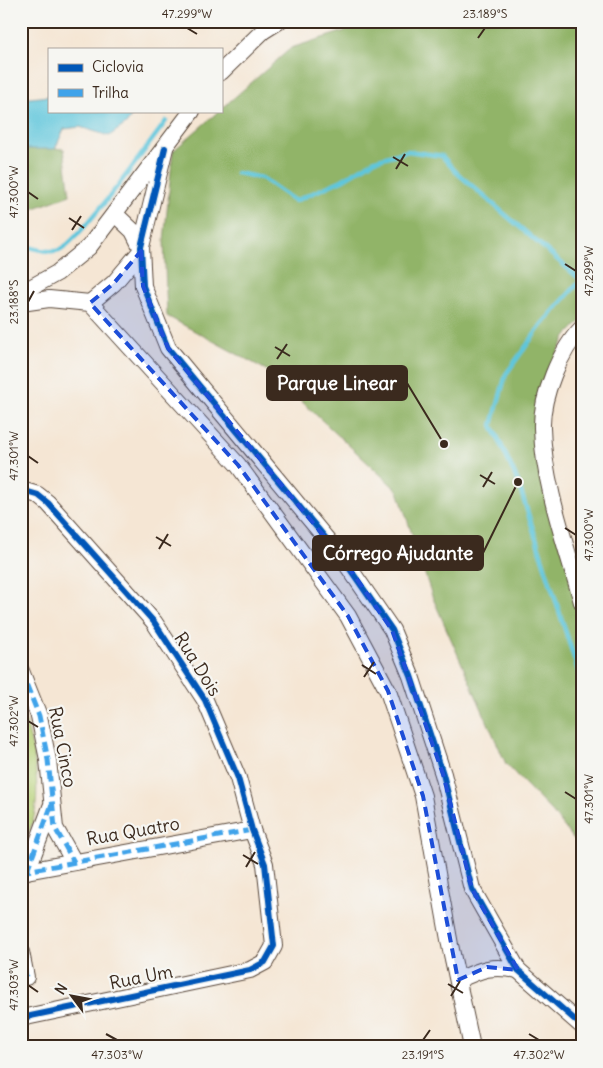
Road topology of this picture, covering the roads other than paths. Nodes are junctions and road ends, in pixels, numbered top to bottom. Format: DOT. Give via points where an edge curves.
graph roads {
  1 [pos="279,21"];
  2 [pos="222,71"];
  3 [pos="191,112"];
  4 [pos="165,148"];
  5 [pos="115,214"];
  6 [pos="141,249"];
  7 [pos="21,293"];
  8 [pos="21,303"];
  9 [pos="90,303"];
  10 [pos="582,328"];
  11 [pos="21,490"];
  12 [pos="582,602"];
  13 [pos="21,671"];
  14 [pos="52,802"];
  15 [pos="252,830"];
  16 [pos="74,862"];
  17 [pos="24,871"];
  18 [pos="21,952"];
  19 [pos="266,962"];
  20 [pos="518,970"];
  21 [pos="26,977"];
  22 [pos="458,980"];
  23 [pos="21,1018"];
  24 [pos="582,1026"];
  25 [pos="472,1047"];
  1 -- 2 [label="street" via="263,31"];
  3 -- 4 [label="street"];
  4 -- 5 [label="street"];
  4 -- 6 [label="street"];
  5 -- 6 [label="street" via="133,231"];
  5 -- 7 [label="street" via="76,259"];
  6 -- 9 [label="street" via="114,283"];
  6 -- 20 [label="street" via="143,286 168,348 343,559 392,630 411,676 443,774 472,888"];
  8 -- 9 [label="street" via="49,299"];
  9 -- 22 [label="street" via="238,465 348,616 388,691 423,796"];
  10 -- 12 [label="street" via="570,339 550,381 541,426 546,469"];
  11 -- 15 [label="street, Rua Dois" via="38,494 48,503 154,622 205,700 238,778"];
  13 -- 14 [label="street, Rua Cinco" via="39,716"];
  14 -- 16 [label="street, Rua Cinco" via="56,828"];
  14 -- 17 [label="street, Rua Cinco"];
  15 -- 16 [label="street, Rua Quatro"];
  15 -- 19 [label="street, Rua Dois" via="265,864 274,946"];
  16 -- 17 [label="street, Rua Quatro"];
  18 -- 21 [label="street"];
  19 -- 23 [label="street, Rua Um" via="250,970"];
  20 -- 22 [label="street" via="486,967"];
  20 -- 24 [label="street"];
  22 -- 25 [label="street"];
}
